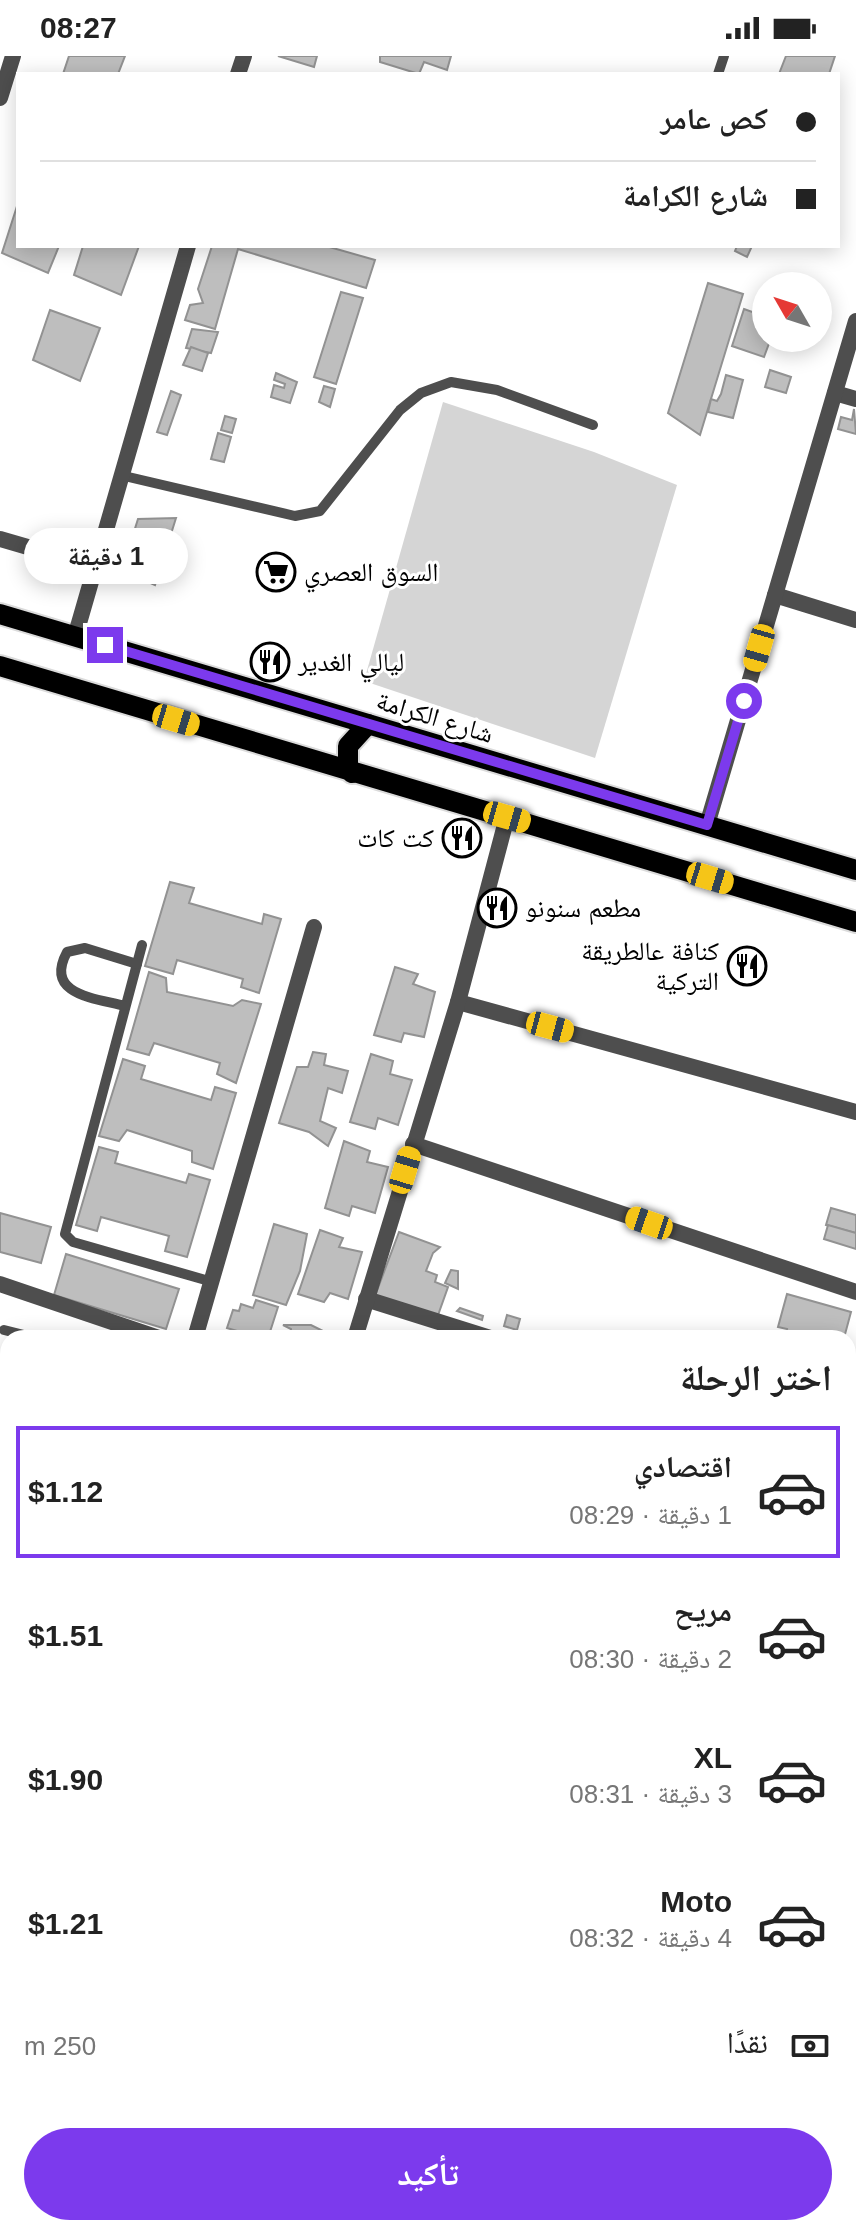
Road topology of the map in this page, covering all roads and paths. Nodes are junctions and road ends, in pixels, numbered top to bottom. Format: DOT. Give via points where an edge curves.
graph roads {
  1 [pos="13,56"];
  2 [pos="0,98"];
  3 [pos="187,248"];
  4 [pos="856,321"];
  5 [pos="835,393"];
  6 [pos="856,399"];
  7 [pos="593,425"];
  8 [pos="120,475"];
  9 [pos="0,539"];
  10 [pos="93,566"];
  11 [pos="775,595"];
  12 [pos="0,614"];
  13 [pos="856,620"];
  14 [pos="75,637"];
  15 [pos="0,666"];
  16 [pos="368,724"];
  17 [pos="352,773"];
  18 [pos="507,817"];
  19 [pos="707,825"];
  20 [pos="856,870"];
  21 [pos="856,922"];
  22 [pos="314,927"];
  23 [pos="142,945"];
  24 [pos="137,964"];
  25 [pos="458,1002"];
  26 [pos="125,1006"];
  27 [pos="856,1112"];
  28 [pos="413,1144"];
  29 [pos="209,1281"];
  30 [pos="0,1284"];
  31 [pos="856,1292"];
  32 [pos="366,1299"];
  33 [pos="135,1330"];
  34 [pos="197,1330"];
  35 [pos="357,1330"];
  36 [pos="465,1330"];
  1 -- 2 [label="street"];
  3 -- 8 [label="street"];
  4 -- 5 [label="street"];
  5 -- 6 [label="street"];
  5 -- 11 [label="street"];
  7 -- 8 [label="lane" via="497,390 451,382 421,393 400,410 320,511 295,516"];
  8 -- 10 [label="street"];
  9 -- 10 [label="street"];
  10 -- 14 [label="street"];
  11 -- 13 [label="street"];
  11 -- 19 [label="street"];
  12 -- 14 [label="main road, شارع الكرامة"];
  14 -- 16 [label="main road, شارع الكرامة"];
  15 -- 17 [label="main road"];
  16 -- 17 [label="main road" via="348,746"];
  16 -- 19 [label="main road, شارع الكرامة"];
  17 -- 18 [label="main road"];
  18 -- 21 [label="main road"];
  18 -- 25 [label="street"];
  19 -- 20 [label="main road, شارع الكرامة"];
  22 -- 29 [label="street"];
  23 -- 24 [label="lane"];
  24 -- 26 [label="lane"];
  24 -- 26 [label="lane" via="85,948 67,952 59,966 63,982 75,993"];
  25 -- 27 [label="street"];
  25 -- 28 [label="street"];
  26 -- 29 [label="lane" via="65,1234 73,1242"];
  28 -- 31 [label="street"];
  28 -- 32 [label="street"];
  29 -- 34 [label="street"];
  30 -- 33 [label="street"];
  32 -- 35 [label="street"];
  32 -- 36 [label="street"];
}
